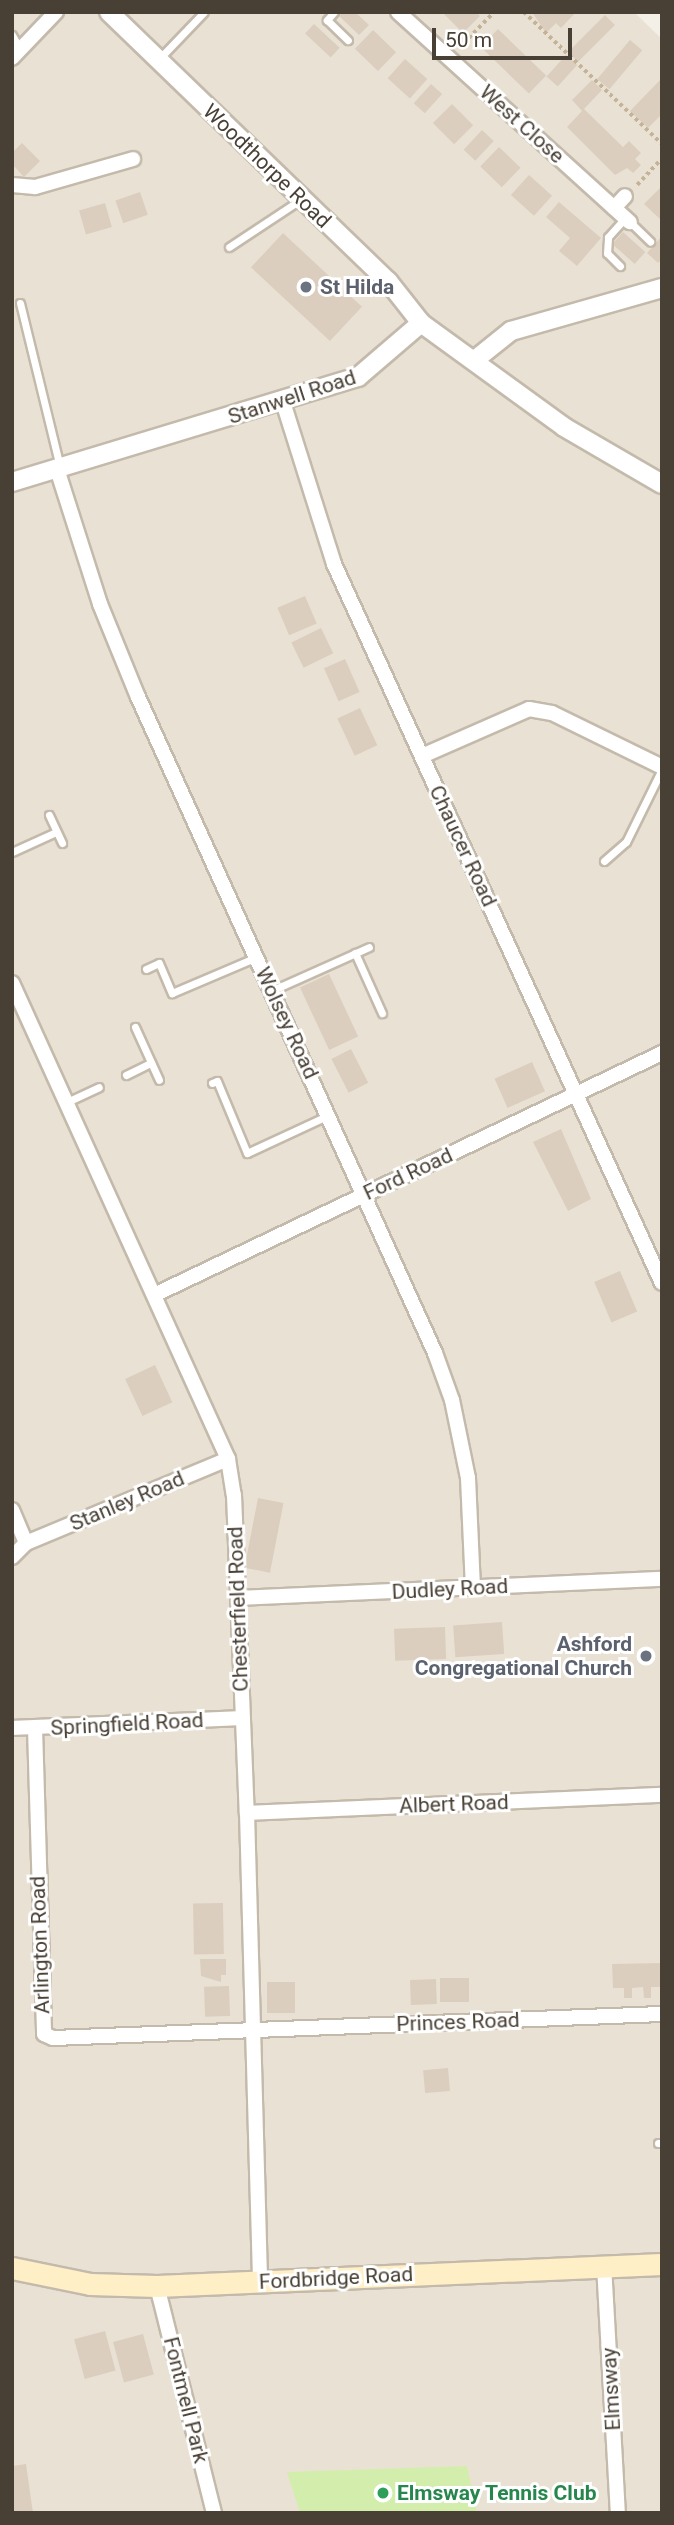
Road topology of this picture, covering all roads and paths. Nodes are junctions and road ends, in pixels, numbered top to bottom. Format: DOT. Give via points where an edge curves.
graph roads {
  1 [pos="56,12"];
  2 [pos="109,12"];
  3 [pos="204,12"];
  4 [pos="334,12"];
  5 [pos="398,12"];
  6 [pos="494,12"];
  7 [pos="524,12"];
  8 [pos="12,36"];
  9 [pos="348,40"];
  10 [pos="16,54"];
  11 [pos="449,58"];
  12 [pos="158,60"];
  13 [pos="662,144"];
  14 [pos="662,158"];
  15 [pos="133,159"];
  16 [pos="12,186"];
  17 [pos="625,196"];
  18 [pos="300,199"];
  19 [pos="623,216"];
  20 [pos="650,240"];
  21 [pos="229,247"];
  22 [pos="620,267"];
  23 [pos="662,288"];
  24 [pos="20,303"];
  25 [pos="421,323"];
  26 [pos="476,359"];
  27 [pos="283,402"];
  28 [pos="58,468"];
  29 [pos="12,482"];
  30 [pos="662,484"];
  31 [pos="422,756"];
  32 [pos="662,768"];
  33 [pos="49,815"];
  34 [pos="56,832"];
  35 [pos="62,843"];
  36 [pos="12,852"];
  37 [pos="604,861"];
  38 [pos="369,947"];
  39 [pos="355,953"];
  40 [pos="257,957"];
  41 [pos="146,969"];
  42 [pos="12,983"];
  43 [pos="272,990"];
  44 [pos="382,1013"];
  45 [pos="135,1027"];
  46 [pos="662,1053"];
  47 [pos="151,1063"];
  48 [pos="126,1075"];
  49 [pos="159,1080"];
  50 [pos="212,1083"];
  51 [pos="99,1087"];
  52 [pos="577,1094"];
  53 [pos="66,1102"];
  54 [pos="329,1115"];
  55 [pos="365,1194"];
  56 [pos="662,1283"];
  57 [pos="154,1295"];
  58 [pos="228,1459"];
  59 [pos="12,1510"];
  60 [pos="26,1543"];
  61 [pos="12,1557"];
  62 [pos="662,1579"];
  63 [pos="473,1588"];
  64 [pos="239,1598"];
  65 [pos="242,1718"];
  66 [pos="12,1728"];
  67 [pos="35,1728"];
  68 [pos="662,1795"];
  69 [pos="247,1813"];
  70 [pos="662,2014"];
  71 [pos="255,2031"];
  72 [pos="662,2264"];
  73 [pos="604,2265"];
  74 [pos="12,2268"];
  75 [pos="260,2281"];
  76 [pos="158,2286"];
  77 [pos="214,2513"];
  78 [pos="618,2513"];
  1 -- 10 [label="street"];
  2 -- 12 [label="street, Woodthorpe Road"];
  3 -- 12 [label="lane"];
  4 -- 9 [label="lane" via="327,20"];
  5 -- 11 [label="street, West Close"];
  6 -- 11 [label="path"];
  7 -- 13 [label="path"];
  8 -- 10 [label="lane"];
  11 -- 19 [label="street, West Close"];
  12 -- 18 [label="street, Woodthorpe Road"];
  14 -- 17 [label="path"];
  15 -- 16 [label="street" via="35,187"];
  17 -- 19 [label="street"];
  18 -- 21 [label="lane"];
  18 -- 25 [label="street, Woodthorpe Road" via="388,281"];
  19 -- 20 [label="lane"];
  19 -- 22 [label="lane" via="608,237 607,253"];
  23 -- 26 [label="street" via="511,331"];
  24 -- 28 [label="lane"];
  25 -- 26 [label="street"];
  25 -- 27 [label="street, Stanwell Road" via="358,377"];
  26 -- 30 [label="street" via="564,427"];
  27 -- 28 [label="street, Stanwell Road"];
  27 -- 31 [label="street, Chaucer Road" via="334,564"];
  28 -- 29 [label="street, Stanwell Road"];
  28 -- 40 [label="street, Wolsey Road" via="105,616"];
  31 -- 32 [label="street" via="529,709 552,713"];
  31 -- 52 [label="street, Chaucer Road"];
  32 -- 37 [label="lane" via="626,842"];
  33 -- 34 [label="lane"];
  34 -- 35 [label="lane"];
  34 -- 36 [label="lane"];
  38 -- 39 [label="lane"];
  39 -- 43 [label="lane"];
  39 -- 44 [label="lane"];
  40 -- 41 [label="lane" via="172,993 159,963"];
  40 -- 43 [label="street, Wolsey Road"];
  42 -- 53 [label="street, Chesterfield Road"];
  43 -- 54 [label="street, Wolsey Road"];
  45 -- 47 [label="lane"];
  46 -- 52 [label="street, Ford Road"];
  47 -- 48 [label="lane"];
  47 -- 49 [label="lane"];
  50 -- 54 [label="lane" via="217,1081 247,1153"];
  51 -- 53 [label="lane"];
  52 -- 55 [label="street, Ford Road"];
  52 -- 56 [label="street, Chaucer Road"];
  53 -- 57 [label="street, Chesterfield Road"];
  54 -- 55 [label="street, Wolsey Road"];
  55 -- 57 [label="street, Ford Road"];
  55 -- 63 [label="street, Wolsey Road" via="452,1400 468,1478"];
  57 -- 58 [label="street, Chesterfield Road"];
  58 -- 60 [label="street, Stanley Road"];
  58 -- 64 [label="street, Chesterfield Road"];
  59 -- 60 [label="street"];
  60 -- 61 [label="street, Stanley Road"];
  62 -- 63 [label="street, Dudley Road"];
  63 -- 64 [label="street, Dudley Road"];
  64 -- 65 [label="street, Chesterfield Road"];
  65 -- 67 [label="street, Springfield Road"];
  65 -- 69 [label="street, Chesterfield Road"];
  66 -- 67 [label="street, Springfield Road"];
  67 -- 71 [label="street, Arlington Road" via="44,2034 53,2038"];
  68 -- 69 [label="street, Albert Road"];
  69 -- 71 [label="street, Chesterfield Road"];
  70 -- 71 [label="street, Princes Road"];
  71 -- 75 [label="street, Chesterfield Road"];
  72 -- 73 [label="main road, Fordbridge Road"];
  73 -- 75 [label="main road, Fordbridge Road"];
  73 -- 78 [label="street, Elmsway"];
  74 -- 76 [label="main road, Fordbridge Road" via="90,2284"];
  75 -- 76 [label="main road, Fordbridge Road"];
  76 -- 77 [label="street, Fontmell Park"];
}
